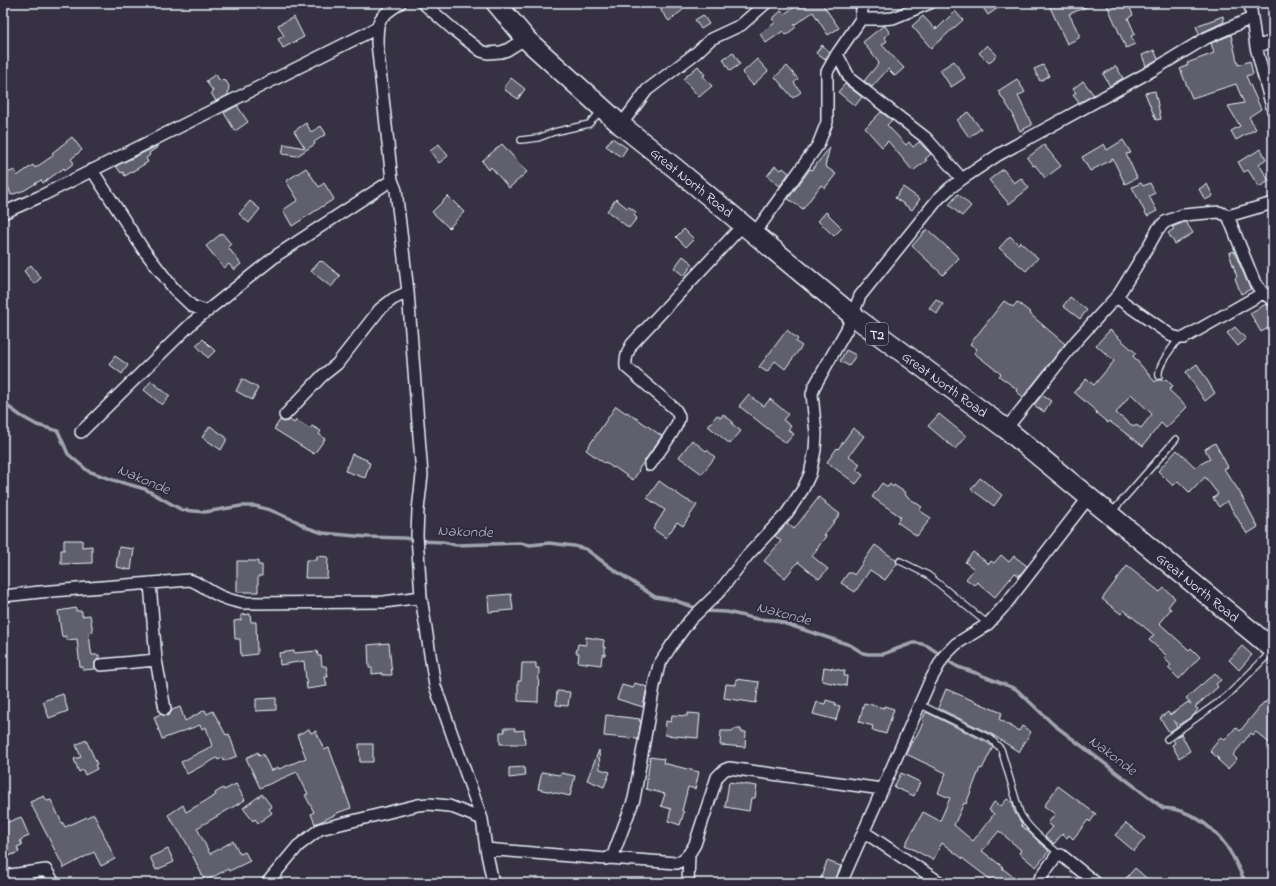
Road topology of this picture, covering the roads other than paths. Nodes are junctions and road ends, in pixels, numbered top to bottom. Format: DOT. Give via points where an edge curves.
graph roads {
  1 [pos="400,3"];
  2 [pos="424,3"];
  3 [pos="496,3"];
  4 [pos="766,3"];
  5 [pos="861,3"];
  6 [pos="930,3"];
  7 [pos="1250,3"];
  8 [pos="1252,18"];
  9 [pos="861,19"];
  10 [pos="377,28"];
  11 [pos="526,38"];
  12 [pos="1273,41"];
  13 [pos="1256,47"];
  14 [pos="837,54"];
  15 [pos="604,109"];
  16 [pos="1273,110"];
  17 [pos="621,125"];
  18 [pos="521,140"];
  19 [pos="92,170"];
  20 [pos="962,179"];
  21 [pos="392,180"];
  22 [pos="1273,203"];
  23 [pos="3,213"];
  24 [pos="1228,216"];
  25 [pos="749,229"];
  26 [pos="408,292"];
  27 [pos="1263,293"];
  28 [pos="1116,297"];
  29 [pos="1273,300"];
  30 [pos="208,311"];
  31 [pos="852,315"];
  32 [pos="1179,338"];
  33 [pos="1159,376"];
  34 [pos="285,415"];
  35 [pos="1006,429"];
  36 [pos="81,432"];
  37 [pos="1176,439"];
  38 [pos="650,465"];
  39 [pos="1089,498"];
  40 [pos="1110,514"];
  41 [pos="900,561"];
  42 [pos="150,583"];
  43 [pos="3,596"];
  44 [pos="421,597"];
  45 [pos="988,624"];
  46 [pos="1273,649"];
  47 [pos="156,660"];
  48 [pos="101,665"];
  49 [pos="919,704"];
  50 [pos="165,709"];
  51 [pos="1167,739"];
  52 [pos="882,789"];
  53 [pos="482,819"];
  54 [pos="864,832"];
  55 [pos="486,849"];
  56 [pos="689,854"];
  57 [pos="1061,855"];
  58 [pos="609,858"];
  59 [pos="3,876"];
  60 [pos="54,883"];
  61 [pos="267,883"];
  62 [pos="493,883"];
  63 [pos="688,883"];
  64 [pos="841,883"];
  65 [pos="941,883"];
  66 [pos="1037,883"];
  67 [pos="1096,883"];
  1 -- 10 [label="street" via="380,19"];
  2 -- 11 [label="street" via="481,51 494,53 507,50"];
  3 -- 11 [label="highway, Great North Road / T2"];
  4 -- 17 [label="street" via="741,25 711,39 647,90"];
  5 -- 9 [label="street"];
  6 -- 9 [label="street" via="893,18"];
  7 -- 8 [label="street"];
  8 -- 13 [label="street"];
  8 -- 20 [label="street" via="1206,38 998,155"];
  9 -- 14 [label="street"];
  10 -- 19 [label="street"];
  10 -- 21 [label="street"];
  11 -- 15 [label="highway, Great North Road / T2"];
  12 -- 13 [label="street"];
  13 -- 16 [label="street"];
  14 -- 20 [label="street" via="850,79 926,138"];
  14 -- 25 [label="street" via="828,72 827,122 818,145"];
  15 -- 17 [label="highway, Great North Road / T2"];
  15 -- 18 [label="lane" via="589,124"];
  17 -- 25 [label="highway, Great North Road / T2"];
  19 -- 23 [label="street"];
  19 -- 30 [label="street" via="143,249 174,289 192,306"];
  20 -- 31 [label="street" via="933,205 860,296"];
  21 -- 26 [label="street" via="396,190"];
  21 -- 30 [label="street" via="277,255"];
  22 -- 24 [label="street"];
  24 -- 27 [label="street" via="1255,283"];
  24 -- 28 [label="street" via="1219,212 1183,215 1165,222 1158,229"];
  25 -- 31 [label="highway, Great North Road / T2"];
  25 -- 38 [label="street" via="632,344 627,352 626,367 678,413 676,427"];
  26 -- 34 [label="street" via="380,309 337,364"];
  26 -- 44 [label="street" via="422,475 417,535"];
  27 -- 29 [label="street"];
  27 -- 32 [label="street" via="1184,338"];
  28 -- 32 [label="street" via="1172,336"];
  28 -- 35 [label="street" via="1076,341"];
  30 -- 36 [label="street" via="192,322"];
  31 -- 35 [label="highway, Great North Road / T2"];
  31 -- 58 [label="street" via="812,394 815,450 810,474 803,489 787,513 747,556 719,592 690,620 659,665 634,799 616,851"];
  32 -- 33 [label="lane" via="1161,364"];
  35 -- 39 [label="highway, Great North Road / T2"];
  37 -- 40 [label="lane"];
  39 -- 40 [label="highway, Great North Road / T2"];
  39 -- 45 [label="street"];
  40 -- 46 [label="highway, Great North Road / T2"];
  41 -- 45 [label="lane" via="928,575"];
  42 -- 43 [label="street"];
  42 -- 44 [label="street" via="189,580 222,598 243,603 384,602"];
  42 -- 47 [label="street"];
  44 -- 53 [label="street" via="435,686"];
  45 -- 49 [label="street" via="956,644 944,656"];
  46 -- 51 [label="lane" via="1232,692"];
  47 -- 48 [label="street"];
  47 -- 50 [label="street"];
  49 -- 52 [label="street"];
  49 -- 57 [label="lane" via="997,743 1020,813 1028,826"];
  52 -- 54 [label="street"];
  52 -- 56 [label="street" via="729,768 718,777 695,844"];
  53 -- 55 [label="street"];
  53 -- 61 [label="street" via="449,806 429,804 320,829 298,846"];
  54 -- 64 [label="street"];
  54 -- 65 [label="street"];
  55 -- 58 [label="street"];
  55 -- 62 [label="street"];
  56 -- 58 [label="street" via="684,860 676,863"];
  56 -- 63 [label="street"];
  57 -- 66 [label="street" via="1056,856"];
  57 -- 67 [label="street"];
  59 -- 60 [label="street" via="46,870"];
}
